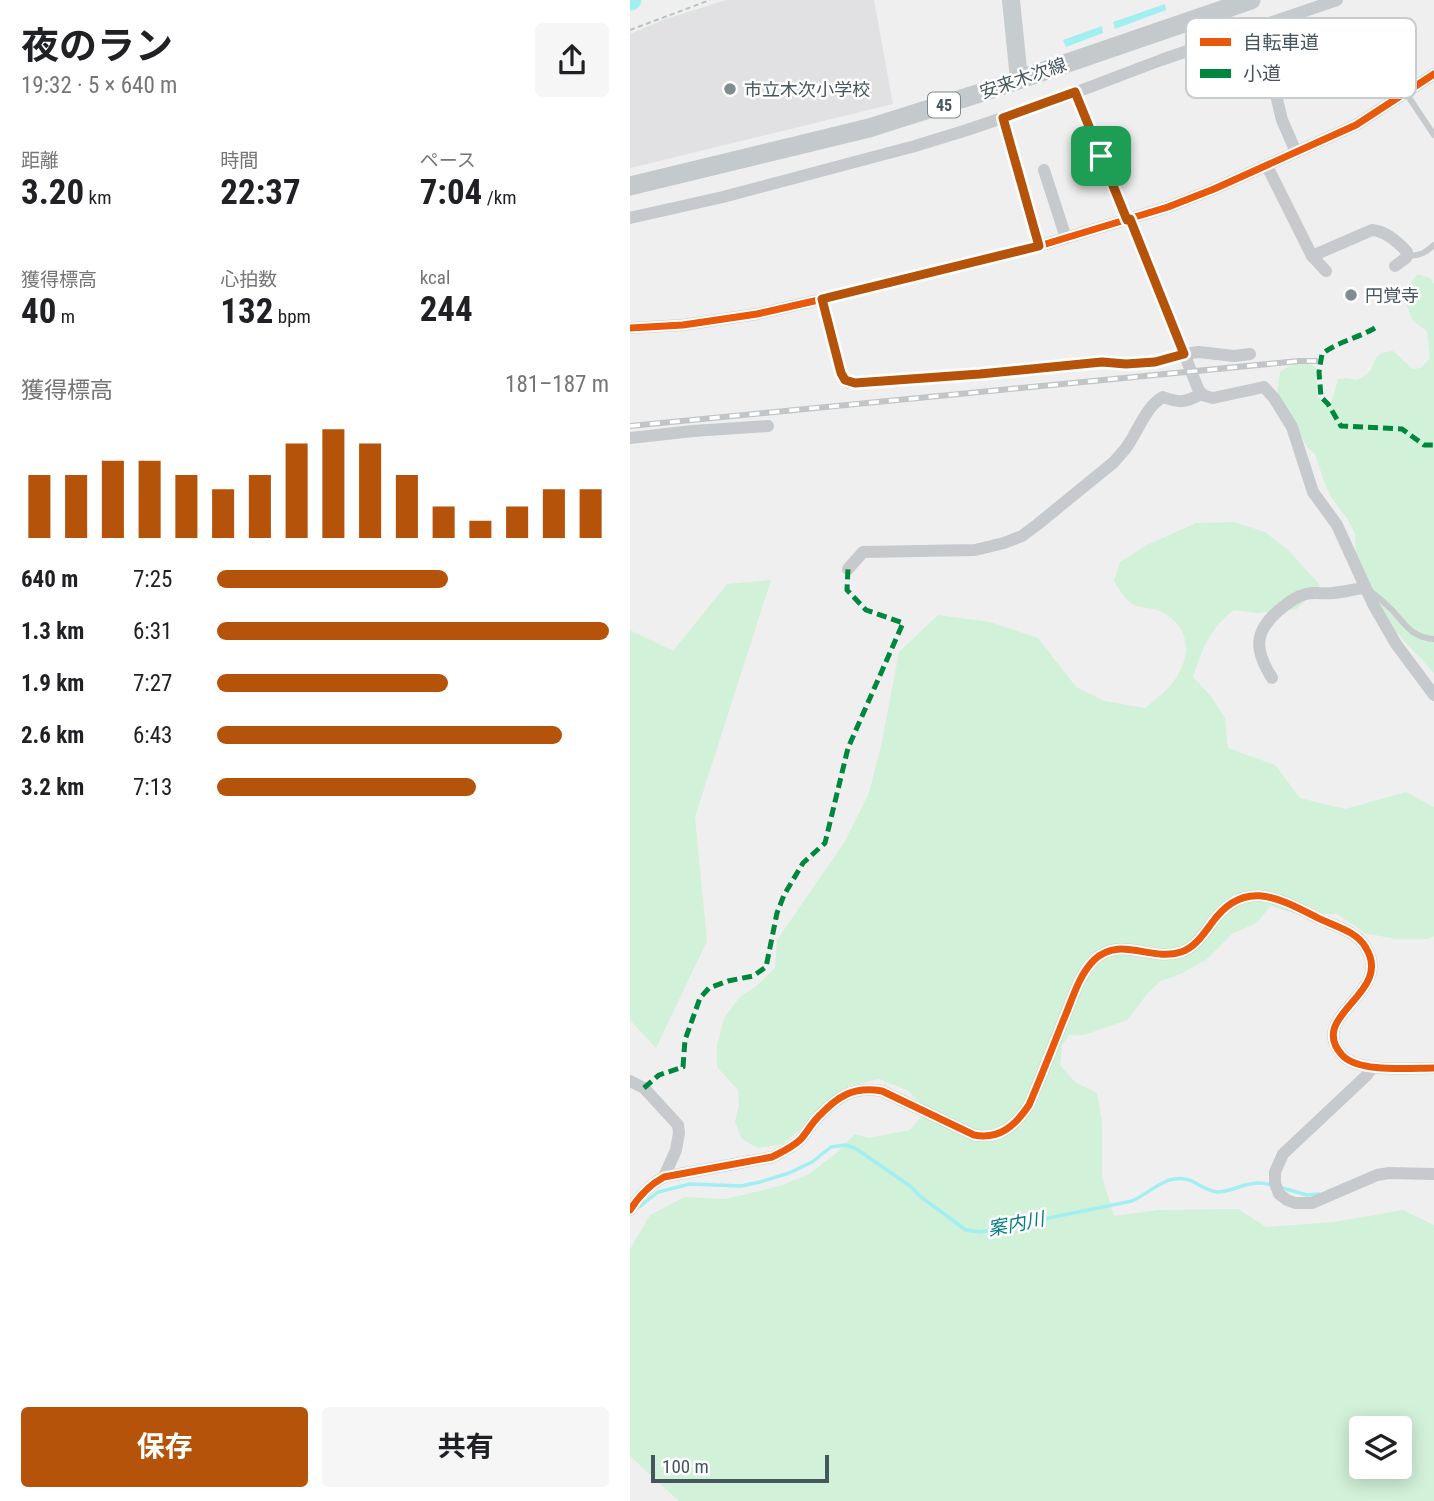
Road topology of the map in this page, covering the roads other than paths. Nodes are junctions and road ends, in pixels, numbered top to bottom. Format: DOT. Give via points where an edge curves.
graph roads {
  1 [pos="1011,0"];
  2 [pos="1251,0"];
  3 [pos="1337,0"];
  4 [pos="1198,18"];
  5 [pos="1285,18"];
  6 [pos="1186,22"];
  7 [pos="1186,52"];
  8 [pos="1434,74"];
  9 [pos="1019,79"];
  10 [pos="1416,86"];
  11 [pos="1075,92"];
  12 [pos="1277,98"];
  13 [pos="1398,98"];
  14 [pos="1409,98"];
  15 [pos="1003,118"];
  16 [pos="1434,135"];
  17 [pos="1296,152"];
  18 [pos="1267,166"];
  19 [pos="1044,170"];
  20 [pos="630,186"];
  21 [pos="630,218"];
  22 [pos="1128,220"];
  23 [pos="1066,238"];
  24 [pos="1434,245"];
  25 [pos="1039,246"];
  26 [pos="1408,255"];
  27 [pos="1312,256"];
  28 [pos="1395,266"];
  29 [pos="1326,271"];
  30 [pos="822,299"];
  31 [pos="630,328"];
  32 [pos="1184,354"];
  33 [pos="1250,354"];
  34 [pos="1201,394"];
  35 [pos="768,426"];
  36 [pos="630,438"];
  37 [pos="848,569"];
  38 [pos="1365,588"];
  39 [pos="1434,639"];
  40 [pos="1272,678"];
  41 [pos="1434,695"];
  42 [pos="1372,1068"];
  43 [pos="1434,1068"];
  44 [pos="630,1081"];
  45 [pos="1434,1174"];
  46 [pos="664,1177"];
  47 [pos="630,1210"];
  1 -- 9 [label="street"];
  2 -- 4 [label="main road, 安来木次線 / 45"];
  3 -- 5 [label="street"];
  6 -- 9 [label="main road, 安来木次線 / 45"];
  7 -- 11 [label="street"];
  8 -- 10 [label="street"];
  9 -- 20 [label="main road, 安来木次線 / 45" via="869,128"];
  11 -- 15 [label="street"];
  11 -- 22 [label="street"];
  12 -- 17 [label="street"];
  13 -- 17 [label="street" via="1356,125"];
  14 -- 16 [label="lane"];
  15 -- 21 [label="street" via="864,160"];
  15 -- 25 [label="street"];
  17 -- 18 [label="street"];
  18 -- 22 [label="street"];
  18 -- 27 [label="street"];
  19 -- 23 [label="street"];
  22 -- 23 [label="street"];
  22 -- 32 [label="street"];
  23 -- 25 [label="street"];
  24 -- 26 [label="lane" via="1420,255"];
  25 -- 30 [label="street"];
  26 -- 27 [label="street" via="1393,239 1371,230"];
  26 -- 28 [label="street"];
  27 -- 29 [label="street"];
  30 -- 31 [label="street" via="757,314"];
  30 -- 32 [label="street" via="841,373 849,383 1102,362 1147,363"];
  32 -- 33 [label="street"];
  32 -- 34 [label="street"];
  34 -- 37 [label="street" via="1178,402 1159,398 1125,450 1022,536 975,551 863,552"];
  34 -- 38 [label="street" via="1213,398 1260,387 1267,390 1292,427 1313,492 1337,526"];
  35 -- 36 [label="street"];
  38 -- 39 [label="lane" via="1412,632"];
  38 -- 40 [label="street" via="1297,597 1267,621 1259,649"];
  38 -- 41 [label="street" via="1396,644"];
  42 -- 43 [label="street"];
  42 -- 45 [label="street" via="1283,1154 1274,1179 1279,1194 1295,1203 1312,1203 1377,1175"];
  42 -- 46 [label="street" via="1346,1059 1333,1037 1336,1022 1371,975 1366,947 1355,936 1291,904 1252,894 1224,907 1203,935 1181,952 1155,954 1121,948 1092,962 1029,1105 1004,1131 985,1138 974,1135 867,1088 835,1101 801,1139 772,1157"];
  44 -- 46 [label="street" via="644,1088 678,1125 676,1150"];
  46 -- 47 [label="street" via="637,1198"];
}
